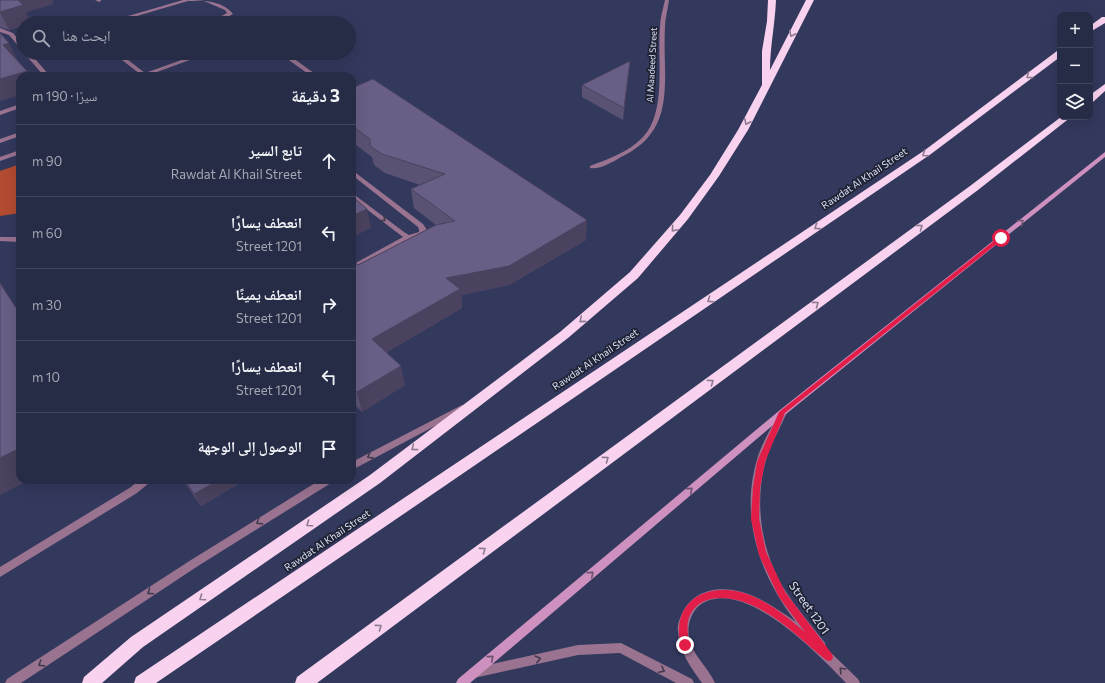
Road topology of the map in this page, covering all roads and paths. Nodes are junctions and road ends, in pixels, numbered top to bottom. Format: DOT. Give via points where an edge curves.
graph roads {
  1 [pos="666,0"];
  2 [pos="772,0"];
  3 [pos="810,0"];
  4 [pos="132,16"];
  5 [pos="226,16"];
  6 [pos="1105,19"];
  7 [pos="1093,28"];
  8 [pos="0,30"];
  9 [pos="16,40"];
  10 [pos="1057,55"];
  11 [pos="33,60"];
  12 [pos="127,60"];
  13 [pos="186,60"];
  14 [pos="292,60"];
  15 [pos="44,72"];
  16 [pos="139,72"];
  17 [pos="151,72"];
  18 [pos="309,72"];
  19 [pos="765,87"];
  20 [pos="1105,87"];
  21 [pos="1093,97"];
  22 [pos="16,107"];
  23 [pos="0,113"];
  24 [pos="1063,120"];
  25 [pos="16,135"];
  26 [pos="0,141"];
  27 [pos="16,153"];
  28 [pos="1105,154"];
  29 [pos="0,159"];
  30 [pos="592,167"];
  31 [pos="356,175"];
  32 [pos="356,198"];
  33 [pos="410,237"];
  34 [pos="0,239"];
  35 [pos="16,239"];
  36 [pos="356,266"];
  37 [pos="479,399"];
  38 [pos="783,412"];
  39 [pos="356,464"];
  40 [pos="141,484"];
  41 [pos="322,484"];
  42 [pos="0,572"];
  43 [pos="347,650"];
  44 [pos="829,657"];
  45 [pos="473,674"];
  46 [pos="11,683"];
  47 [pos="90,683"];
  48 [pos="142,683"];
  49 [pos="303,683"];
  50 [pos="316,683"];
  51 [pos="462,683"];
  52 [pos="688,683"];
  53 [pos="709,683"];
  54 [pos="854,683"];
  1 -- 30 [label="street, Al Maadeed Street" via="662,29 661,93 656,124 646,138 625,154"];
  2 -- 19 [label="highway"];
  3 -- 19 [label="highway, one-way"];
  4 -- 5 [label="street" via="188,0 205,0 227,9 230,14"];
  6 -- 7 [label="highway"];
  8 -- 9 [label="street" via="11,34"];
  10 -- 48 [label="highway, Rawdat Al Khail Street, one-way" via="928,152"];
  11 -- 15 [label="street"];
  12 -- 16 [label="street"];
  13 -- 17 [label="street"];
  14 -- 18 [label="street"];
  19 -- 37 [label="highway, one-way" via="743,130 714,176 684,217 634,274 564,335"];
  20 -- 21 [label="highway"];
  22 -- 23 [label="street"];
  43 -- 24 [label="highway, one-way"];
  25 -- 26 [label="street"];
  27 -- 29 [label="street"];
  38 -- 28 [label="street, one-way"];
  31 -- 33 [label="street" via="423,228 420,234"];
  32 -- 33 [label="street, one-way" via="398,231"];
  33 -- 36 [label="street"];
  34 -- 35 [label="street"];
  37 -- 39 [label="street, one-way"];
  37 -- 47 [label="highway, one-way" via="375,479 137,642"];
  38 -- 44 [label="street, Street 1201" via="761,462 755,519 762,553 782,594"];
  45 -- 38 [label="street, one-way"];
  40 -- 42 [label="street"];
  41 -- 46 [label="street, one-way" via="152,590"];
  43 -- 49 [label="highway"];
  43 -- 50 [label="highway"];
  44 -- 53 [label="street, Street 1201" via="782,618 752,600 728,594 710,594 695,601 686,614 682,631 692,661"];
  54 -- 44 [label="street, Street 1201, one-way"];
  45 -- 51 [label="street"];
  45 -- 52 [label="street, one-way" via="578,650 621,648"];
}
